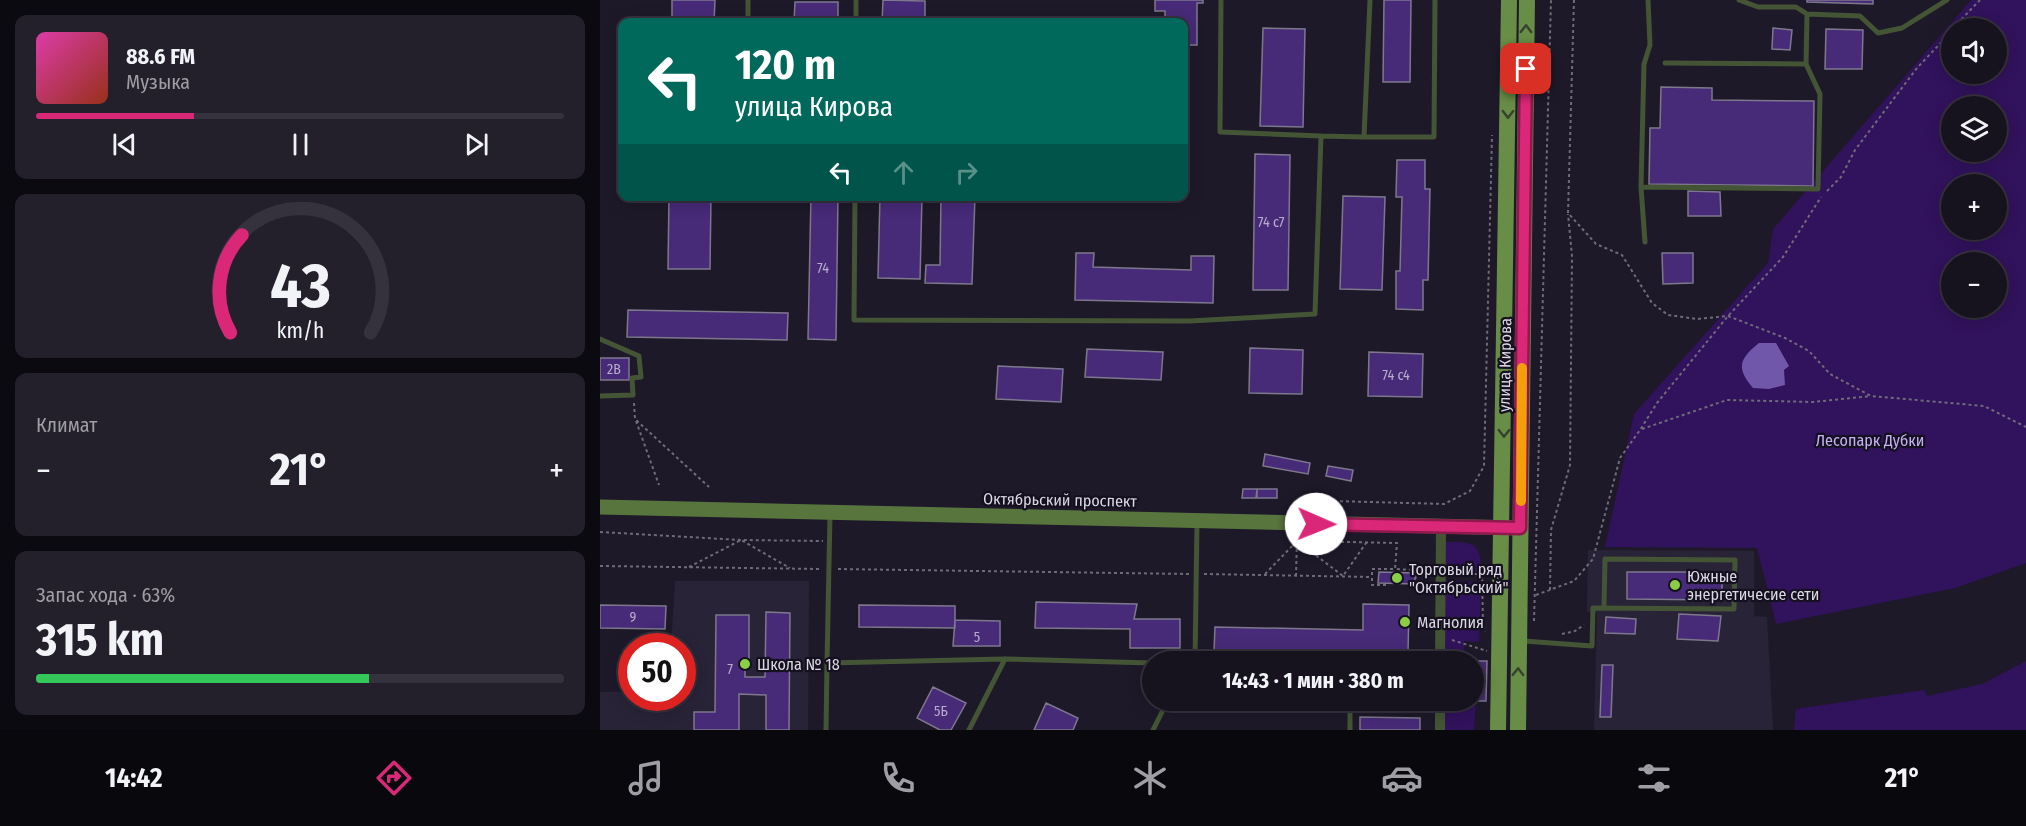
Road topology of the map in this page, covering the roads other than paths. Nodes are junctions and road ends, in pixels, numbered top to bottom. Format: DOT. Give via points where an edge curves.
graph roads {
  1 [pos="748,0"];
  2 [pos="856,0"];
  3 [pos="1221,0"];
  4 [pos="1370,0"];
  5 [pos="1435,0"];
  6 [pos="1509,0"];
  7 [pos="1527,0"];
  8 [pos="1648,0"];
  9 [pos="1739,0"];
  10 [pos="1947,0"];
  11 [pos="1807,14"];
  12 [pos="748,18"];
  13 [pos="856,18"];
  14 [pos="1665,63"];
  15 [pos="1806,64"];
  16 [pos="1316,136"];
  17 [pos="1364,136"];
  18 [pos="1641,187"];
  19 [pos="855,201"];
  20 [pos="1645,242"];
  21 [pos="600,339"];
  22 [pos="600,396"];
  23 [pos="600,507"];
  24 [pos="830,513"];
  25 [pos="1197,521"];
  26 [pos="1441,526"];
  27 [pos="1502,528"];
  28 [pos="1520,528"];
  29 [pos="1604,608"];
  30 [pos="1526,641"];
  31 [pos="1195,651"];
  32 [pos="1440,651"];
  33 [pos="1005,659"];
  34 [pos="827,663"];
  35 [pos="1142,663"];
  36 [pos="1162,711"];
  37 [pos="1350,711"];
  38 [pos="1440,711"];
  39 [pos="826,730"];
  40 [pos="969,730"];
  41 [pos="1153,730"];
  42 [pos="1350,730"];
  43 [pos="1440,730"];
  44 [pos="1498,730"];
  45 [pos="1518,730"];
  1 -- 12 [label="lane"];
  2 -- 13 [label="lane"];
  3 -- 16 [label="lane" via="1220,132"];
  4 -- 17 [label="lane"];
  5 -- 17 [label="lane" via="1434,137"];
  6 -- 27 [label="main road, улица Кирова, one-way"];
  28 -- 7 [label="main road, улица Кирова, one-way"];
  8 -- 18 [label="lane" via="1650,45 1644,64"];
  9 -- 11 [label="lane" via="1758,7 1796,7"];
  10 -- 11 [label="lane" via="1902,28 1878,33 1860,16"];
  11 -- 15 [label="lane"];
  14 -- 15 [label="lane"];
  15 -- 18 [label="lane" via="1820,94 1818,189"];
  16 -- 17 [label="lane"];
  16 -- 19 [label="lane" via="1321,136 1315,314 1190,321 854,320"];
  18 -- 20 [label="lane"];
  21 -- 22 [label="lane" via="639,356 641,377 632,378 633,395"];
  23 -- 24 [label="main road, Октябрьский проспект"];
  24 -- 25 [label="main road, Октябрьский проспект"];
  24 -- 34 [label="lane"];
  25 -- 26 [label="main road, Октябрьский проспект"];
  25 -- 31 [label="lane"];
  26 -- 27 [label="main road, Октябрьский проспект"];
  26 -- 32 [label="street"];
  27 -- 28 [label="main road, Октябрьский проспект"];
  27 -- 44 [label="main road, улица Кирова"];
  28 -- 30 [label="main road, улица Кирова"];
  29 -- 29 [label="lane" via="1605,559 1735,560 1734,609"];
  29 -- 30 [label="lane" via="1593,608 1592,646"];
  45 -- 30 [label="main road, улица Кирова, one-way"];
  33 -- 34 [label="lane"];
  33 -- 35 [label="lane"];
  33 -- 40 [label="lane"];
  34 -- 39 [label="lane"];
  36 -- 41 [label="lane"];
  37 -- 42 [label="lane"];
  38 -- 43 [label="street"];
}
